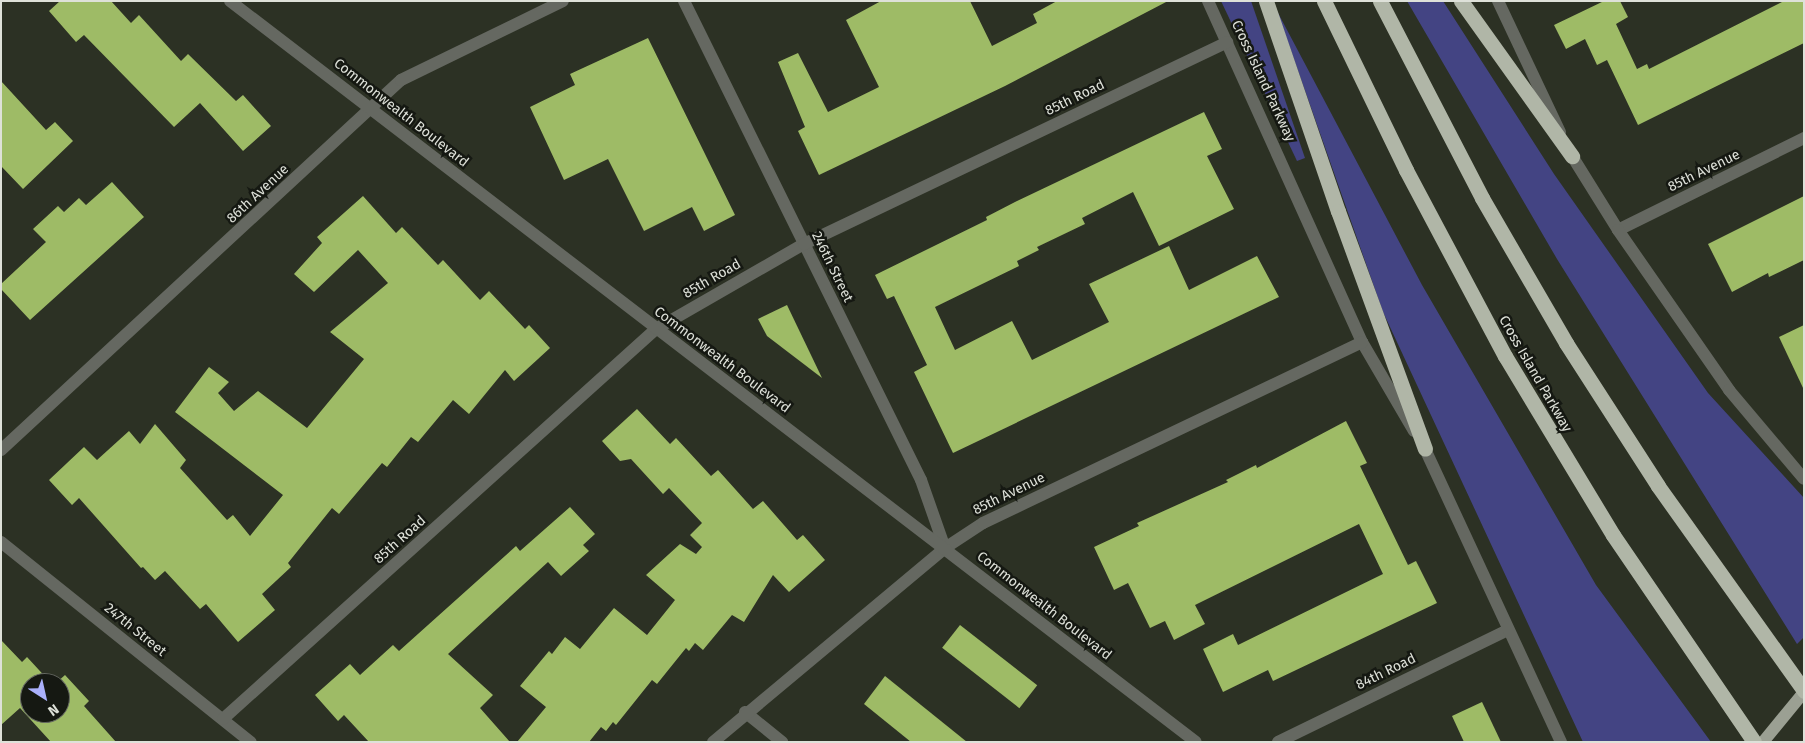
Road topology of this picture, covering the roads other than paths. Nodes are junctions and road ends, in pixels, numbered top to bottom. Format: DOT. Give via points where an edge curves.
graph roads {
  1 [pos="230,1"];
  2 [pos="563,1"];
  3 [pos="684,1"];
  4 [pos="1208,1"];
  5 [pos="1266,1"];
  6 [pos="1324,1"];
  7 [pos="1380,1"];
  8 [pos="1461,1"];
  9 [pos="1498,1"];
  10 [pos="1227,42"];
  11 [pos="371,110"];
  12 [pos="1804,138"];
  13 [pos="1572,156"];
  14 [pos="1618,230"];
  15 [pos="804,244"];
  16 [pos="656,329"];
  17 [pos="1362,342"];
  18 [pos="1425,449"];
  19 [pos="1,450"];
  20 [pos="1804,479"];
  21 [pos="1,542"];
  22 [pos="945,548"];
  23 [pos="1508,630"];
  24 [pos="1804,692"];
  25 [pos="745,712"];
  26 [pos="223,719"];
  27 [pos="251,742"];
  28 [pos="713,742"];
  29 [pos="782,742"];
  30 [pos="1196,742"];
  31 [pos="1278,742"];
  32 [pos="1561,742"];
  33 [pos="1754,742"];
  34 [pos="1763,742"];
  1 -- 11 [label="street, Commonwealth Boulevard"];
  2 -- 11 [label="street, 86th Avenue" via="400,80"];
  3 -- 15 [label="street, 246th Street"];
  4 -- 10 [label="street, Cross Island Parkway"];
  5 -- 18 [label="highway" via="1334,202"];
  6 -- 33 [label="highway, Cross Island Parkway" via="1410,178 1505,356 1613,535"];
  7 -- 24 [label="highway" via="1482,198 1566,343 1658,486"];
  8 -- 13 [label="highway" via="1499,59"];
  9 -- 13 [label="street"];
  10 -- 15 [label="street, 85th Road"];
  10 -- 17 [label="street, Cross Island Parkway"];
  11 -- 16 [label="street, Commonwealth Boulevard"];
  11 -- 19 [label="street, 86th Avenue"];
  12 -- 14 [label="street, 85th Avenue"];
  13 -- 14 [label="street"];
  14 -- 20 [label="street" via="1729,390"];
  15 -- 16 [label="street, 85th Road"];
  15 -- 22 [label="street, 246th Street" via="921,480"];
  16 -- 22 [label="street, Commonwealth Boulevard"];
  16 -- 26 [label="street, 85th Road"];
  17 -- 18 [label="street, Cross Island Parkway"];
  17 -- 22 [label="street, 85th Avenue" via="983,523"];
  18 -- 23 [label="street, Cross Island Parkway"];
  21 -- 26 [label="street, 247th Street"];
  22 -- 25 [label="street, 85th Avenue"];
  22 -- 30 [label="street, Commonwealth Boulevard"];
  23 -- 31 [label="street, 84th Road"];
  23 -- 32 [label="street, Cross Island Parkway"];
  24 -- 34 [label="main road"];
  25 -- 28 [label="street, 85th Avenue"];
  25 -- 29 [label="street"];
  26 -- 27 [label="street, 247th Street"];
}
